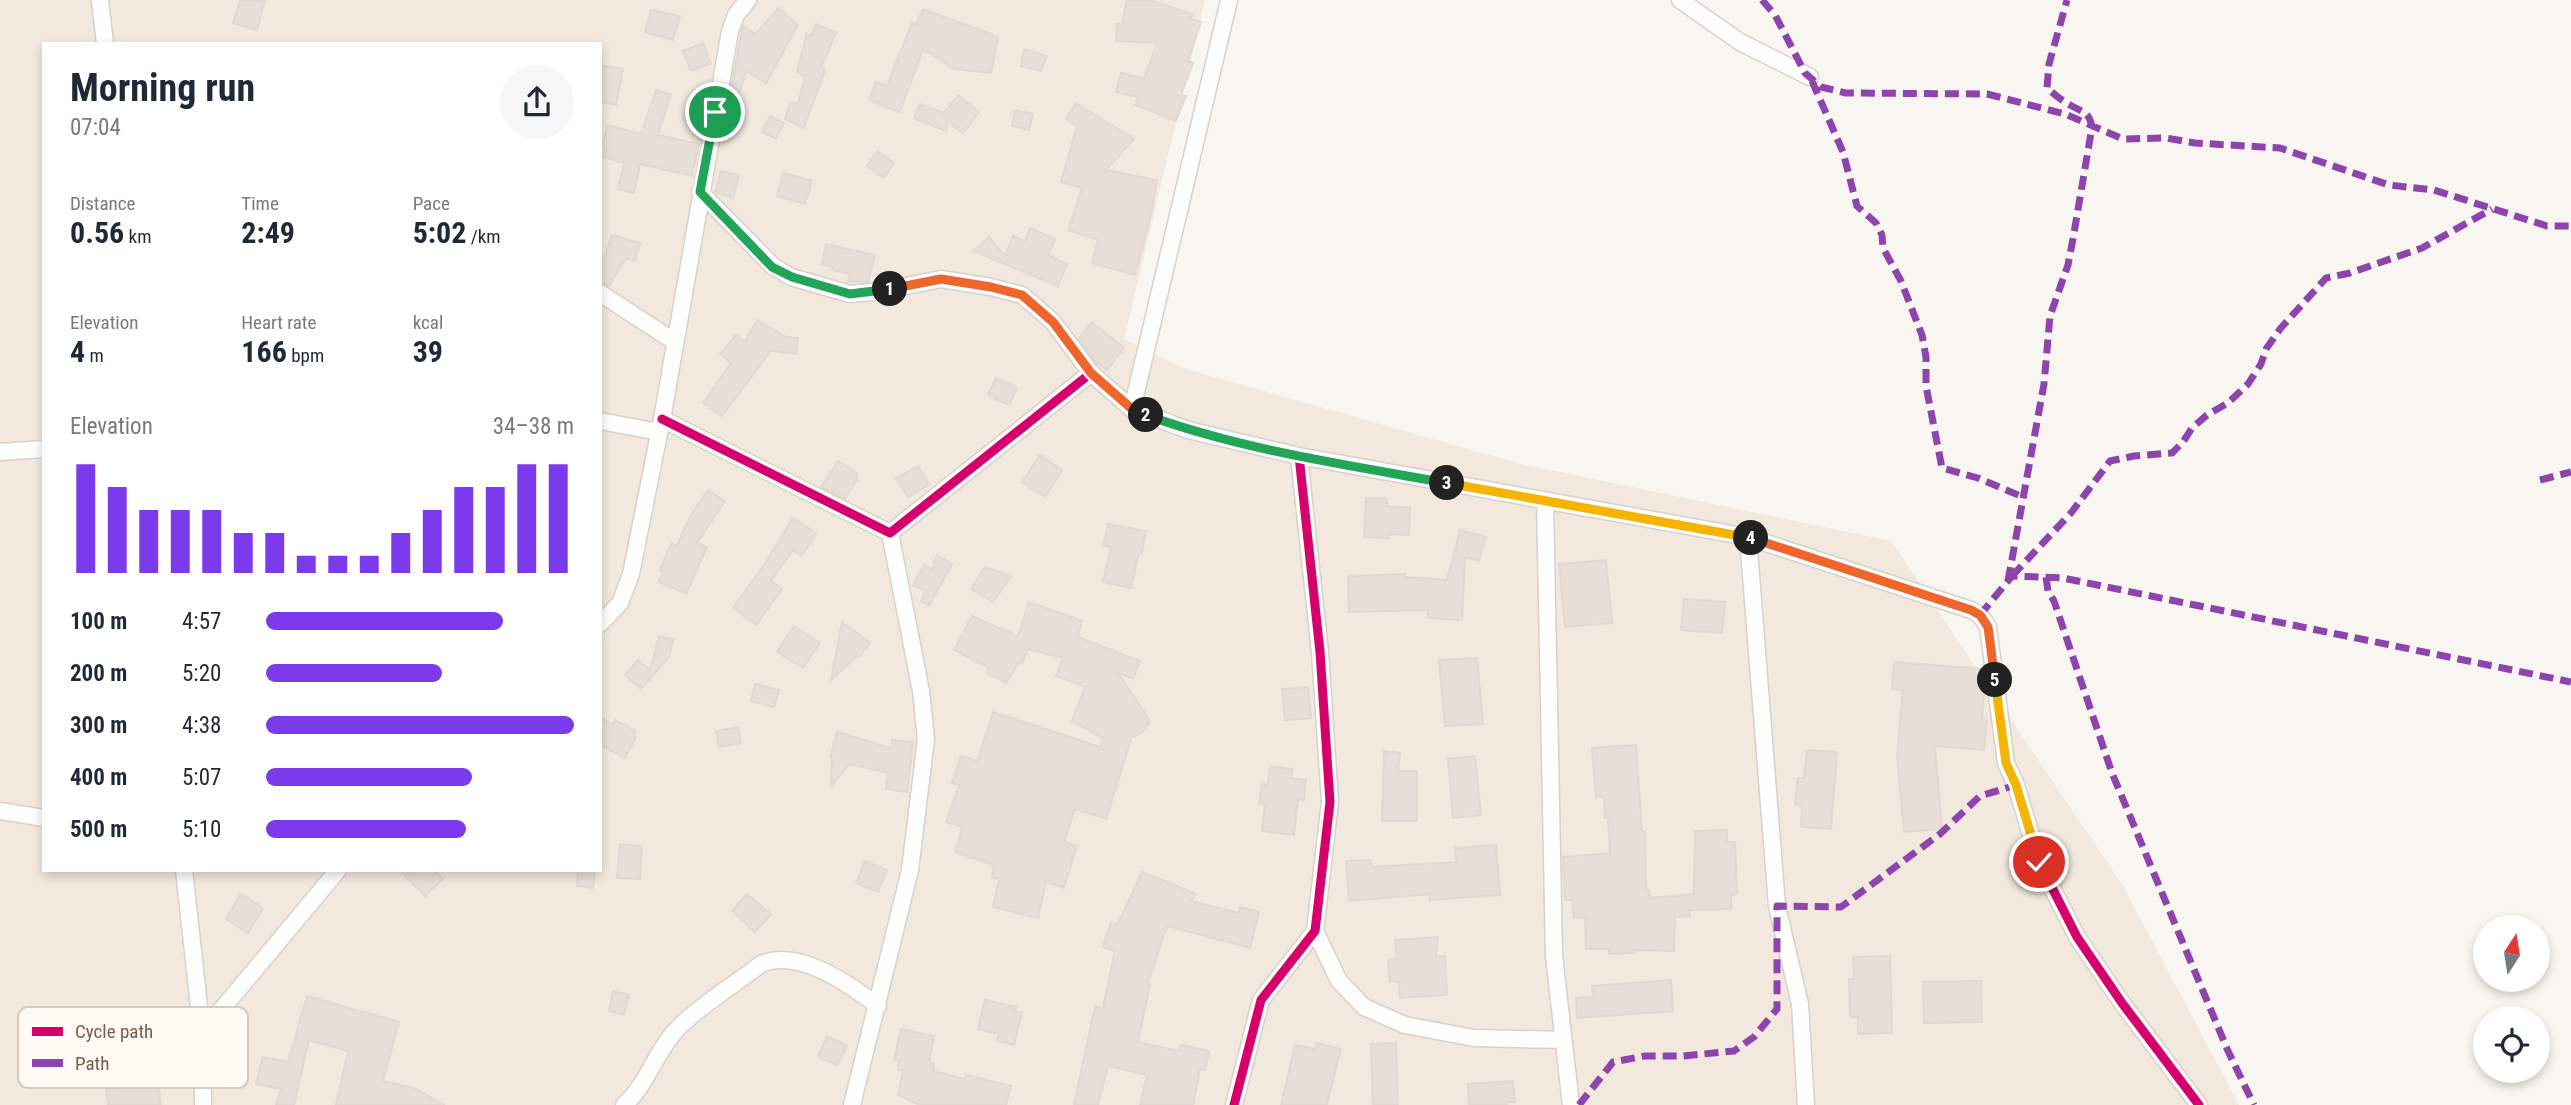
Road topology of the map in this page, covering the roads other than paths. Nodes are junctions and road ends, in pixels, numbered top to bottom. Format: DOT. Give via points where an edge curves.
graph roads {
  1 [pos="100,0"];
  2 [pos="748,0"];
  3 [pos="1228,0"];
  4 [pos="1680,0"];
  5 [pos="104,42"];
  6 [pos="1810,77"];
  7 [pos="700,192"];
  8 [pos="602,294"];
  9 [pos="675,342"];
  10 [pos="1091,373"];
  11 [pos="1132,409"];
  12 [pos="602,421"];
  13 [pos="661,425"];
  14 [pos="42,449"];
  15 [pos="0,452"];
  16 [pos="1299,456"];
  17 [pos="1545,500"];
  18 [pos="890,533"];
  19 [pos="1748,537"];
  20 [pos="602,622"];
  21 [pos="0,811"];
  22 [pos="42,818"];
  23 [pos="184,872"];
  24 [pos="336,872"];
  25 [pos="1315,931"];
  26 [pos="878,1006"];
  27 [pos="199,1007"];
  28 [pos="224,1007"];
  29 [pos="1563,1040"];
  30 [pos="624,1105"];
  31 [pos="852,1105"];
  32 [pos="1234,1105"];
  33 [pos="1571,1105"];
  34 [pos="1805,1105"];
  35 [pos="2199,1105"];
  1 -- 5 [label="street"];
  2 -- 7 [label="street" via="730,31"];
  3 -- 11 [label="street"];
  4 -- 6 [label="street" via="1740,42"];
  7 -- 9 [label="street"];
  7 -- 10 [label="street" via="772,267 792,277 850,294 941,279 1022,295 1053,322"];
  8 -- 9 [label="street"];
  9 -- 13 [label="street"];
  10 -- 11 [label="street"];
  10 -- 18 [label="street"];
  11 -- 16 [label="street" via="1188,430"];
  12 -- 13 [label="street"];
  13 -- 18 [label="street"];
  13 -- 20 [label="street" via="631,575 620,603"];
  14 -- 15 [label="street"];
  16 -- 17 [label="street"];
  16 -- 25 [label="street" via="1321,653 1330,802"];
  17 -- 19 [label="street"];
  17 -- 29 [label="street" via="1554,956"];
  18 -- 26 [label="street" via="926,739 910,870"];
  19 -- 34 [label="street" via="1777,906 1800,1004"];
  19 -- 35 [label="street" via="1980,615 1988,627 2006,763 2039,862 2077,937"];
  21 -- 22 [label="street"];
  23 -- 27 [label="street"];
  24 -- 28 [label="street"];
  25 -- 29 [label="street" via="1339,981 1374,1012 1405,1025 1474,1038"];
  25 -- 32 [label="street" via="1261,999"];
  26 -- 30 [label="street" via="822,971 775,958 678,1028"];
  26 -- 31 [label="street"];
  29 -- 33 [label="street"];
}
